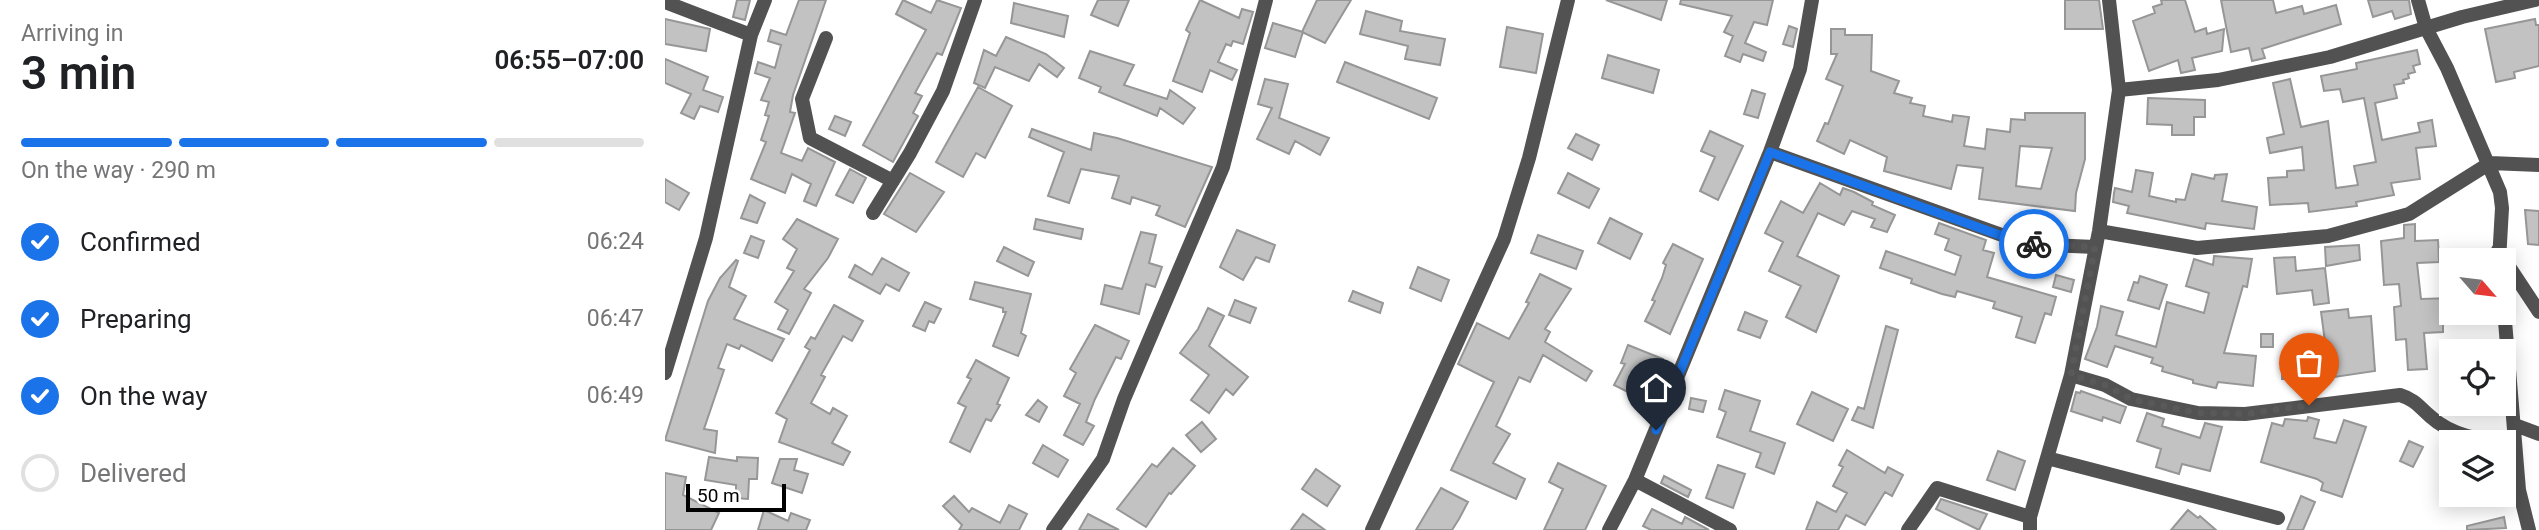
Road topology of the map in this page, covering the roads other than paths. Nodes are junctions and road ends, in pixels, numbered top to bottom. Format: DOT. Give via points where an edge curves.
graph roads {
  1 [pos="765,0"];
  2 [pos="975,0"];
  3 [pos="1266,0"];
  4 [pos="1568,0"];
  5 [pos="1812,0"];
  6 [pos="2109,0"];
  7 [pos="2418,0"];
  8 [pos="2535,0"];
  9 [pos="665,2"];
  10 [pos="2426,28"];
  11 [pos="751,35"];
  12 [pos="825,38"];
  13 [pos="2119,90"];
  14 [pos="1770,152"];
  15 [pos="2490,163"];
  16 [pos="2539,165"];
  17 [pos="893,181"];
  18 [pos="873,213"];
  19 [pos="2099,232"];
  20 [pos="2095,247"];
  21 [pos="2500,248"];
  22 [pos="2517,279"];
  23 [pos="2519,282"];
  24 [pos="2517,286"];
  25 [pos="2539,312"];
  26 [pos="2506,326"];
  27 [pos="665,373"];
  28 [pos="2071,375"];
  29 [pos="2515,425"];
  30 [pos="2454,430"];
  31 [pos="2515,430"];
  32 [pos="2539,434"];
  33 [pos="2516,455"];
  34 [pos="2047,458"];
  35 [pos="1635,480"];
  36 [pos="2278,517"];
  37 [pos="2030,523"];
  38 [pos="1053,530"];
  39 [pos="1373,530"];
  40 [pos="1609,530"];
  41 [pos="1730,530"];
  42 [pos="1908,530"];
  43 [pos="2529,530"];
  1 -- 11 [label="street"];
  2 -- 17 [label="street" via="943,91"];
  3 -- 38 [label="street" via="1223,167 1103,459"];
  4 -- 39 [label="street" via="1504,239"];
  5 -- 14 [label="street" via="1800,69"];
  6 -- 13 [label="street"];
  7 -- 10 [label="street"];
  8 -- 10 [label="street"];
  9 -- 11 [label="street"];
  10 -- 13 [label="street" via="2330,57 2218,80"];
  10 -- 15 [label="street"];
  11 -- 27 [label="street" via="706,238"];
  12 -- 17 [label="street" via="802,99 810,138"];
  13 -- 19 [label="street"];
  14 -- 20 [label="street" via="2027,244"];
  14 -- 35 [label="street"];
  15 -- 16 [label="street"];
  15 -- 19 [label="street" via="2409,214 2328,236 2197,248"];
  15 -- 21 [label="street" via="2502,208"];
  17 -- 18 [label="street"];
  19 -- 20 [label="street"];
  20 -- 28 [label="street"];
  22 -- 23 [label="street"];
  23 -- 24 [label="street"];
  23 -- 25 [label="street"];
  26 -- 29 [label="street"];
  28 -- 30 [label="street" via="2131,399 2198,413 2245,414 2400,395 2415,399 2433,419"];
  28 -- 34 [label="street"];
  29 -- 31 [label="street"];
  29 -- 32 [label="street"];
  33 -- 43 [label="street"];
  34 -- 36 [label="street"];
  34 -- 37 [label="street"];
  35 -- 40 [label="street"];
  35 -- 41 [label="street"];
  37 -- 42 [label="street" via="1937,488"];
}
